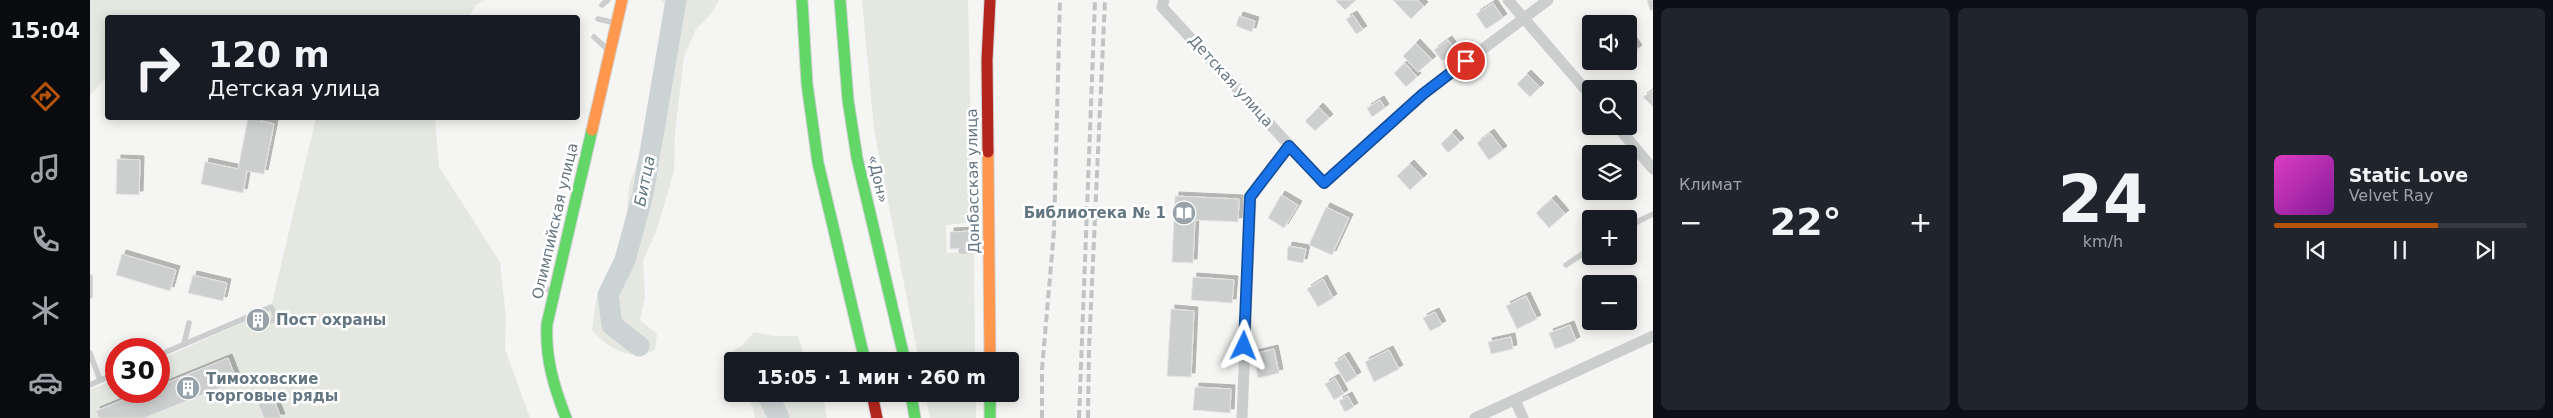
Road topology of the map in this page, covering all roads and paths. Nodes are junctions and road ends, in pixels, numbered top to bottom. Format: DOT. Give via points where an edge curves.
graph roads {
  1 [pos="608,0"];
  2 [pos="622,0"];
  3 [pos="802,0"];
  4 [pos="840,0"];
  5 [pos="990,0"];
  6 [pos="1164,0"];
  7 [pos="1508,0"];
  8 [pos="1548,0"];
  9 [pos="602,5"];
  10 [pos="1523,17"];
  11 [pos="598,19"];
  12 [pos="617,23"];
  13 [pos="594,37"];
  14 [pos="610,52"];
  15 [pos="1582,86"];
  16 [pos="1625,135"];
  17 [pos="1289,146"];
  18 [pos="1653,169"];
  19 [pos="1653,214"];
  20 [pos="1637,222"];
  21 [pos="989,250"];
  22 [pos="961,251"];
  23 [pos="1582,254"];
  24 [pos="1566,265"];
  25 [pos="90,277"];
  26 [pos="538,283"];
  27 [pos="553,293"];
  28 [pos="90,296"];
  29 [pos="189,323"];
  30 [pos="254,328"];
  31 [pos="1653,336"];
  32 [pos="184,344"];
  33 [pos="170,350"];
  34 [pos="863,352"];
  35 [pos="903,352"];
  36 [pos="990,352"];
  37 [pos="90,354"];
  38 [pos="105,378"];
  39 [pos="100,380"];
  40 [pos="90,385"];
  41 [pos="1515,400"];
  42 [pos="874,402"];
  43 [pos="912,402"];
  44 [pos="990,402"];
  45 [pos="566,418"];
  46 [pos="877,418"];
  47 [pos="915,418"];
  48 [pos="990,418"];
  49 [pos="1242,418"];
  50 [pos="1475,418"];
  51 [pos="1523,418"];
  1 -- 9 [label="lane"];
  2 -- 12 [label="main road, Олимпийская улица"];
  3 -- 34 [label="main road" via="807,84 818,163"];
  4 -- 35 [label="main road, «Дон»" via="848,100 857,158"];
  5 -- 21 [label="main road, Донбасская улица" via="987,60"];
  6 -- 17 [label="street, Детская улица" via="1162,7"];
  7 -- 10 [label="street"];
  8 -- 10 [label="street"];
  10 -- 15 [label="street"];
  10 -- 17 [label="street, Детская улица" via="1423,94 1324,183"];
  11 -- 12 [label="lane"];
  12 -- 14 [label="main road, Олимпийская улица"];
  13 -- 14 [label="lane"];
  14 -- 27 [label="main road, Олимпийская улица"];
  16 -- 18 [label="street"];
  17 -- 49 [label="street" via="1250,197"];
  19 -- 20 [label="lane"];
  21 -- 22 [label="lane"];
  21 -- 36 [label="main road, Донбасская улица"];
  23 -- 24 [label="lane"];
  25 -- 28 [label="lane"];
  26 -- 27 [label="lane"];
  27 -- 45 [label="main road, Олимпийская улица" via="546,354 551,380"];
  29 -- 32 [label="lane"];
  30 -- 32 [label="lane" via="277,318 271,307"];
  31 -- 41 [label="street"];
  32 -- 33 [label="lane"];
  37 -- 39 [label="lane"];
  38 -- 39 [label="lane"];
  39 -- 40 [label="lane"];
  41 -- 50 [label="street"];
  41 -- 51 [label="street"];
  42 -- 46 [label="main road"];
  43 -- 47 [label="main road"];
  44 -- 48 [label="main road"];
}
